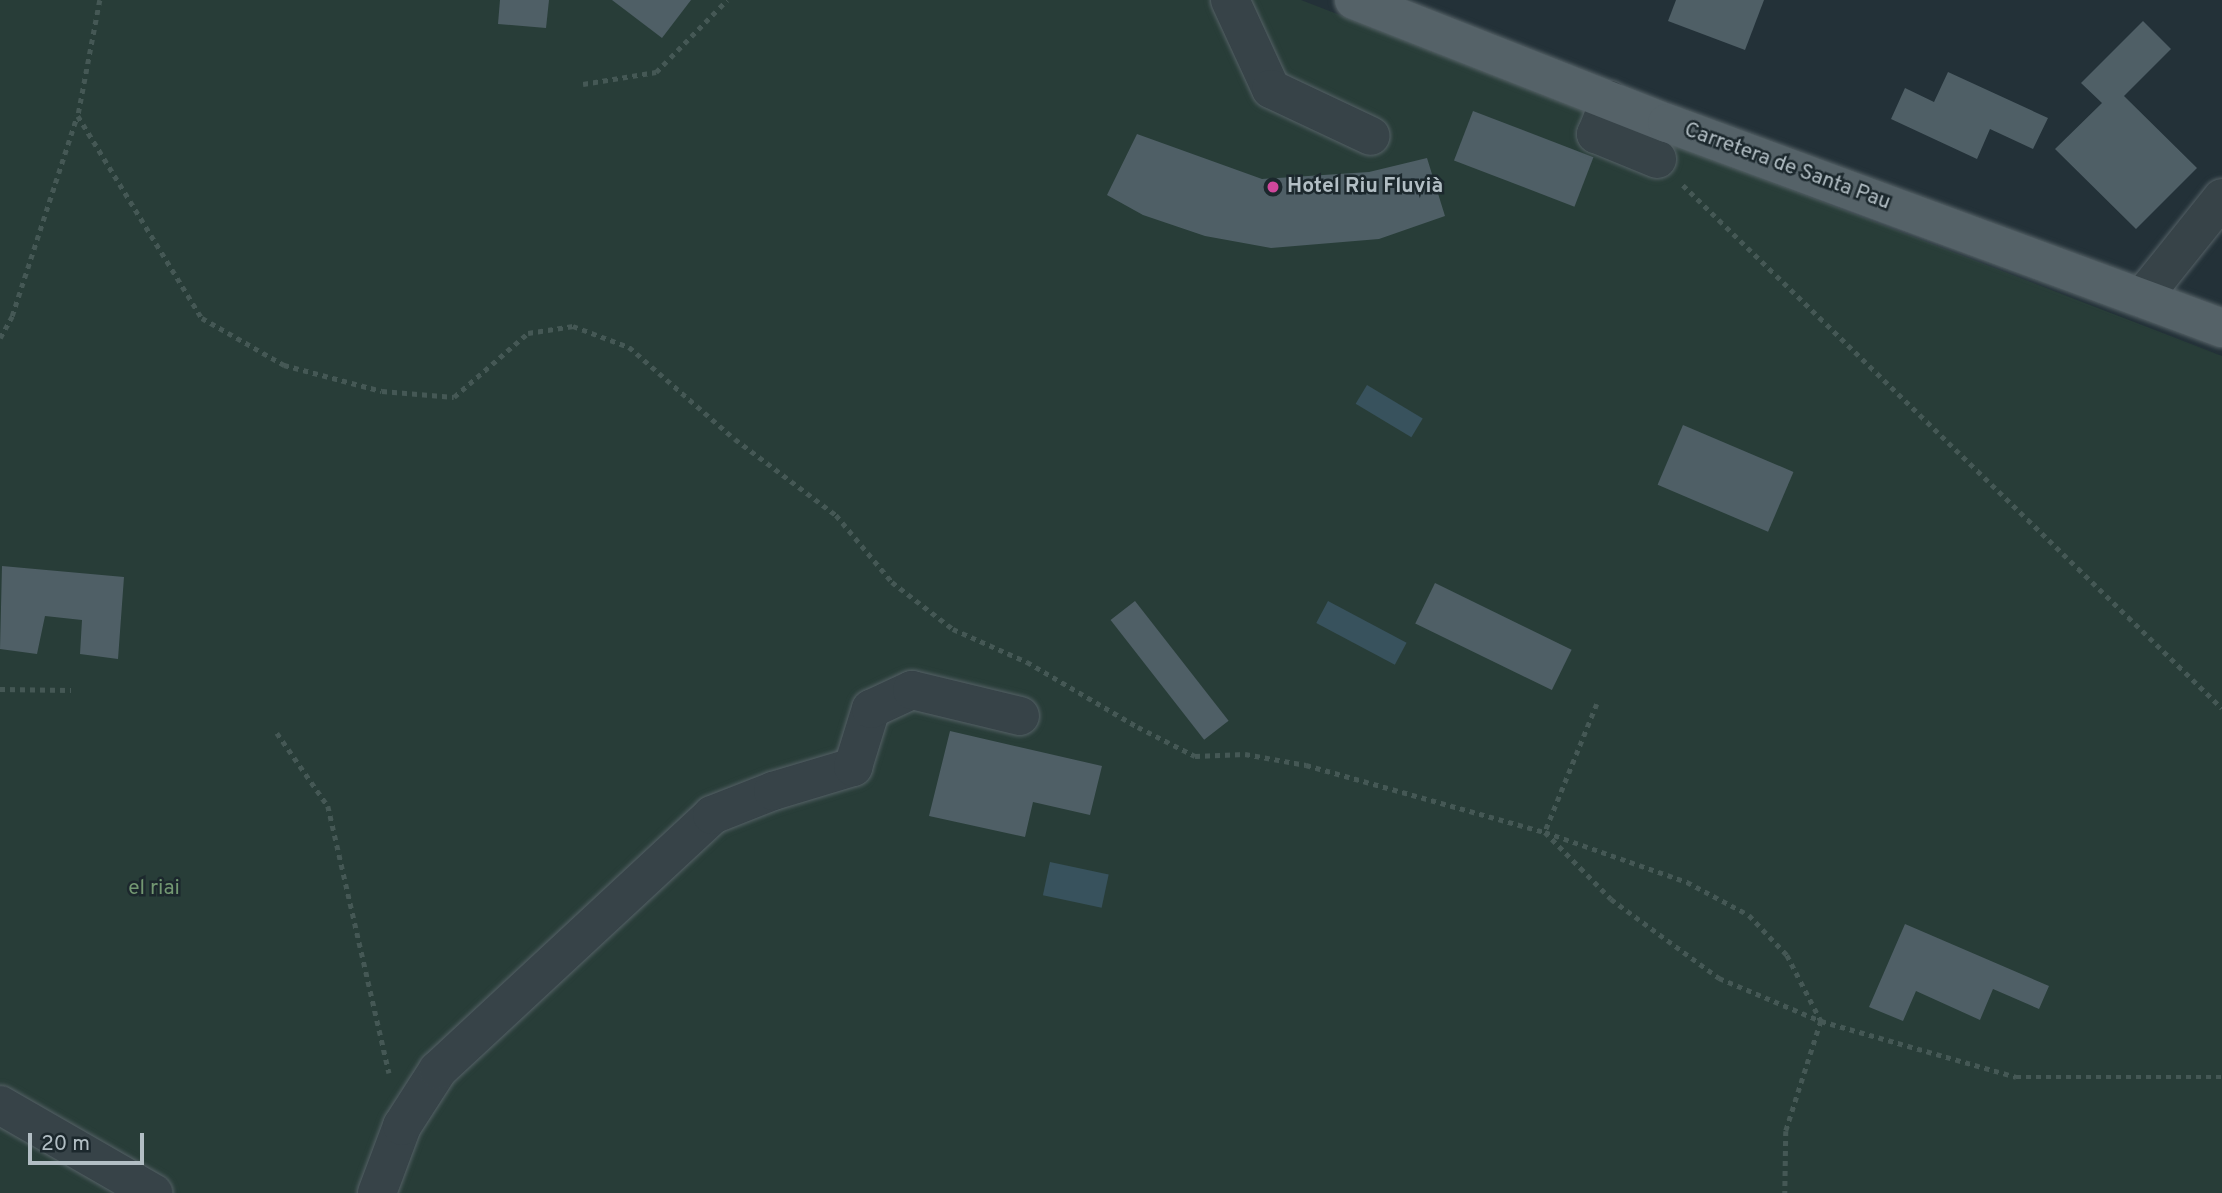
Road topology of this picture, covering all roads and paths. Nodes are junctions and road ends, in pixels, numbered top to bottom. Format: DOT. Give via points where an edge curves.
graph roads {
  1 [pos="100,0"];
  2 [pos="727,0"];
  3 [pos="1230,0"];
  4 [pos="1353,0"];
  5 [pos="583,84"];
  6 [pos="1610,100"];
  7 [pos="78,116"];
  8 [pos="1371,135"];
  9 [pos="1657,159"];
  10 [pos="2222,198"];
  11 [pos="2142,298"];
  12 [pos="2222,328"];
  13 [pos="0,338"];
  14 [pos="0,689"];
  15 [pos="71,690"];
  16 [pos="1597,704"];
  17 [pos="2222,709"];
  18 [pos="1020,716"];
  19 [pos="277,733"];
  20 [pos="1545,832"];
  21 [pos="1821,1021"];
  22 [pos="2222,1077"];
  23 [pos="0,1105"];
  24 [pos="402,1126"];
  25 [pos="153,1193"];
  26 [pos="377,1193"];
  27 [pos="1785,1193"];
  1 -- 7 [label="path"];
  2 -- 5 [label="path" via="656,72"];
  3 -- 8 [label="street" via="1270,89"];
  4 -- 6 [label="main road, Carretera de Santa Pau"];
  6 -- 9 [label="street" via="1596,134"];
  6 -- 11 [label="main road, Carretera de Santa Pau"];
  7 -- 13 [label="path" via="12,316"];
  7 -- 20 [label="path" via="202,318 284,365 382,391 454,397 528,333 573,326 629,347 735,439 836,515 892,582 953,629 1027,662 1195,756 1245,754 1306,765"];
  9 -- 17 [label="path"];
  10 -- 11 [label="street"];
  11 -- 12 [label="main road, Carretera de Santa Pau"];
  14 -- 15 [label="path"];
  16 -- 20 [label="path"];
  18 -- 24 [label="street" via="912,690 871,709 853,767 712,815 438,1070"];
  19 -- 24 [label="path" via="328,806"];
  20 -- 21 [label="path" via="1611,899 1719,978"];
  20 -- 21 [label="path" via="1687,882 1749,915 1787,955"];
  21 -- 22 [label="path" via="2016,1077"];
  21 -- 27 [label="path" via="1786,1131"];
  23 -- 25 [label="street"];
  24 -- 26 [label="street"];
}
